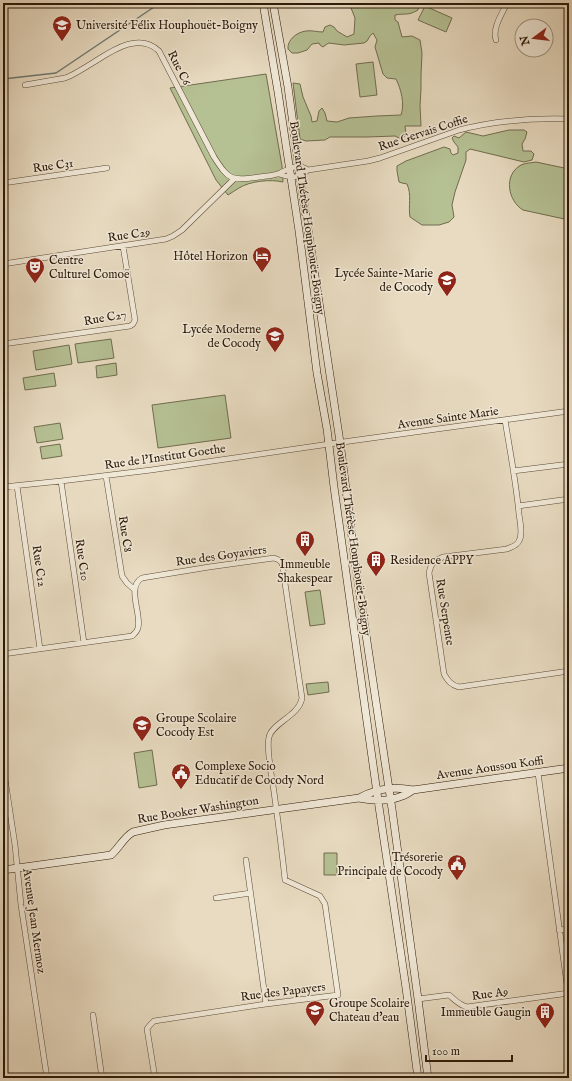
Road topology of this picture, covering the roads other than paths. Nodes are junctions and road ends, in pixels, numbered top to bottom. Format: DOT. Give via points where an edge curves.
graph roads {
  1 [pos="263,3"];
  2 [pos="273,3"];
  3 [pos="507,3"];
  4 [pos="496,40"];
  5 [pos="25,84"];
  6 [pos="569,119"];
  7 [pos="299,166"];
  8 [pos="107,168"];
  9 [pos="288,168"];
  10 [pos="308,170"];
  11 [pos="279,174"];
  12 [pos="300,176"];
  13 [pos="290,177"];
  14 [pos="234,179"];
  15 [pos="3,183"];
  16 [pos="123,246"];
  17 [pos="3,264"];
  18 [pos="3,344"];
  19 [pos="569,411"];
  20 [pos="505,420"];
  21 [pos="340,442"];
  22 [pos="329,444"];
  23 [pos="569,464"];
  24 [pos="513,472"];
  25 [pos="106,476"];
  26 [pos="61,481"];
  27 [pos="17,486"];
  28 [pos="3,487"];
  29 [pos="569,499"];
  30 [pos="518,506"];
  31 [pos="135,590"];
  32 [pos="84,642"];
  33 [pos="40,649"];
  34 [pos="3,654"];
  35 [pos="569,671"];
  36 [pos="373,682"];
  37 [pos="362,684"];
  38 [pos="3,766"];
  39 [pos="569,768"];
  40 [pos="538,773"];
  41 [pos="388,788"];
  42 [pos="377,790"];
  43 [pos="414,790"];
  44 [pos="359,798"];
  45 [pos="390,799"];
  46 [pos="378,800"];
  47 [pos="276,809"];
  48 [pos="246,860"];
  49 [pos="17,868"];
  50 [pos="3,870"];
  51 [pos="401,882"];
  52 [pos="391,884"];
  53 [pos="251,894"];
  54 [pos="216,898"];
  55 [pos="569,928"];
  56 [pos="559,930"];
  57 [pos="569,993"];
  58 [pos="418,999"];
  59 [pos="569,1000"];
  60 [pos="266,1004"];
  61 [pos="93,1015"];
  62 [pos="47,1078"];
  63 [pos="102,1078"];
  64 [pos="153,1078"];
  65 [pos="418,1078"];
  66 [pos="428,1078"];
  1 -- 9 [label="main road, Boulevard Thérèse Houphouët-Boigny"];
  2 -- 7 [label="main road, Boulevard Thérèse Houphouët-Boigny"];
  3 -- 4 [label="street" via="495,28"];
  5 -- 14 [label="street, Rue C6" via="59,80 70,76 120,47 134,43 153,46 159,50 214,157 224,172"];
  6 -- 10 [label="street, Rue Gervais Coffie" via="519,121 471,127 380,158"];
  7 -- 9 [label="street"];
  7 -- 10 [label="street"];
  7 -- 12 [label="main road, Boulevard Thérèse Houphouët-Boigny"];
  8 -- 15 [label="street, Rue C31"];
  9 -- 11 [label="street"];
  9 -- 13 [label="main road, Boulevard Thérèse Houphouët-Boigny"];
  10 -- 12 [label="street"];
  11 -- 13 [label="street"];
  11 -- 14 [label="street"];
  12 -- 13 [label="street"];
  12 -- 21 [label="main road, Boulevard Thérèse Houphouët-Boigny"];
  13 -- 22 [label="main road, Boulevard Thérèse Houphouët-Boigny"];
  14 -- 16 [label="street, Rue C29" via="173,236 160,241"];
  16 -- 17 [label="street, Rue C29"];
  16 -- 18 [label="street, Rue C27" via="135,320 133,324"];
  19 -- 20 [label="street, Avenue Sainte Marie"];
  20 -- 21 [label="street, Avenue Sainte Marie"];
  20 -- 24 [label="street, Rue Serpente"];
  21 -- 22 [label="street, Avenue Sainte Marie"];
  21 -- 36 [label="main road, Boulevard Thérèse Houphouët-Boigny"];
  22 -- 25 [label="street, Rue de l'Institut Goethe"];
  22 -- 37 [label="main road, Boulevard Thérèse Houphouët-Boigny"];
  23 -- 24 [label="street"];
  24 -- 30 [label="street, Rue Serpente"];
  25 -- 26 [label="street, Rue de l'Institut Goethe"];
  25 -- 31 [label="street, Rue C8" via="122,576"];
  26 -- 27 [label="street, Rue de l'Institut Goethe"];
  26 -- 32 [label="street, Rue C10"];
  27 -- 28 [label="street, Rue de l'Institut Goethe"];
  27 -- 33 [label="street, Rue C12"];
  29 -- 30 [label="street"];
  30 -- 35 [label="street, Rue Serpente" via="521,531 517,544 513,547 443,556 430,566 444,674 453,686 459,687"];
  31 -- 32 [label="street" via="138,625 136,632 132,636"];
  31 -- 47 [label="street, Rue des Goyaviers" via="142,578 274,558 282,563 302,698 298,708 273,730 268,742"];
  32 -- 33 [label="street"];
  33 -- 34 [label="street"];
  36 -- 37 [label="main road"];
  36 -- 41 [label="main road, Boulevard Thérèse Houphouët-Boigny"];
  37 -- 42 [label="main road, Boulevard Thérèse Houphouët-Boigny"];
  38 -- 49 [label="street, Avenue Jean Mermoz"];
  39 -- 40 [label="main road, Avenue Aoussou Koffi"];
  40 -- 43 [label="main road, Avenue Aoussou Koffi"];
  40 -- 56 [label="street"];
  41 -- 42 [label="main road, Avenue Aoussou Koffi"];
  41 -- 43 [label="main road, Avenue Aoussou Koffi"];
  41 -- 45 [label="main road, Boulevard Thérèse Houphouët-Boigny"];
  42 -- 44 [label="main road, Rue Booker Washington"];
  42 -- 46 [label="main road, Boulevard Thérèse Houphouët-Boigny"];
  43 -- 45 [label="main road, Avenue Aoussou Koffi"];
  44 -- 46 [label="main road, Rue Booker Washington"];
  44 -- 47 [label="main road, Rue Booker Washington"];
  45 -- 46 [label="main road, Avenue Aoussou Koffi"];
  45 -- 51 [label="main road, Boulevard Thérèse Houphouët-Boigny"];
  46 -- 52 [label="main road, Boulevard Thérèse Houphouët-Boigny"];
  47 -- 49 [label="main road, Rue Booker Washington" via="137,830 128,834 111,855"];
  47 -- 60 [label="street, Rue des Papayers" via="285,880 320,896 325,904 338,995"];
  48 -- 53 [label="street"];
  49 -- 50 [label="main road, Rue Booker Washington"];
  49 -- 62 [label="street, Avenue Jean Mermoz"];
  51 -- 52 [label="main road"];
  51 -- 58 [label="main road, Boulevard Thérèse Houphouët-Boigny"];
  52 -- 65 [label="main road, Boulevard Thérèse Houphouët-Boigny"];
  53 -- 54 [label="street"];
  53 -- 60 [label="street"];
  55 -- 56 [label="street"];
  56 -- 57 [label="street"];
  57 -- 58 [label="street, Rue A9" via="467,1007 448,995"];
  57 -- 59 [label="street"];
  58 -- 66 [label="main road, Boulevard Thérèse Houphouët-Boigny"];
  60 -- 64 [label="street, Rue des Papayers" via="154,1021 147,1029"];
  61 -- 63 [label="street"];
}
